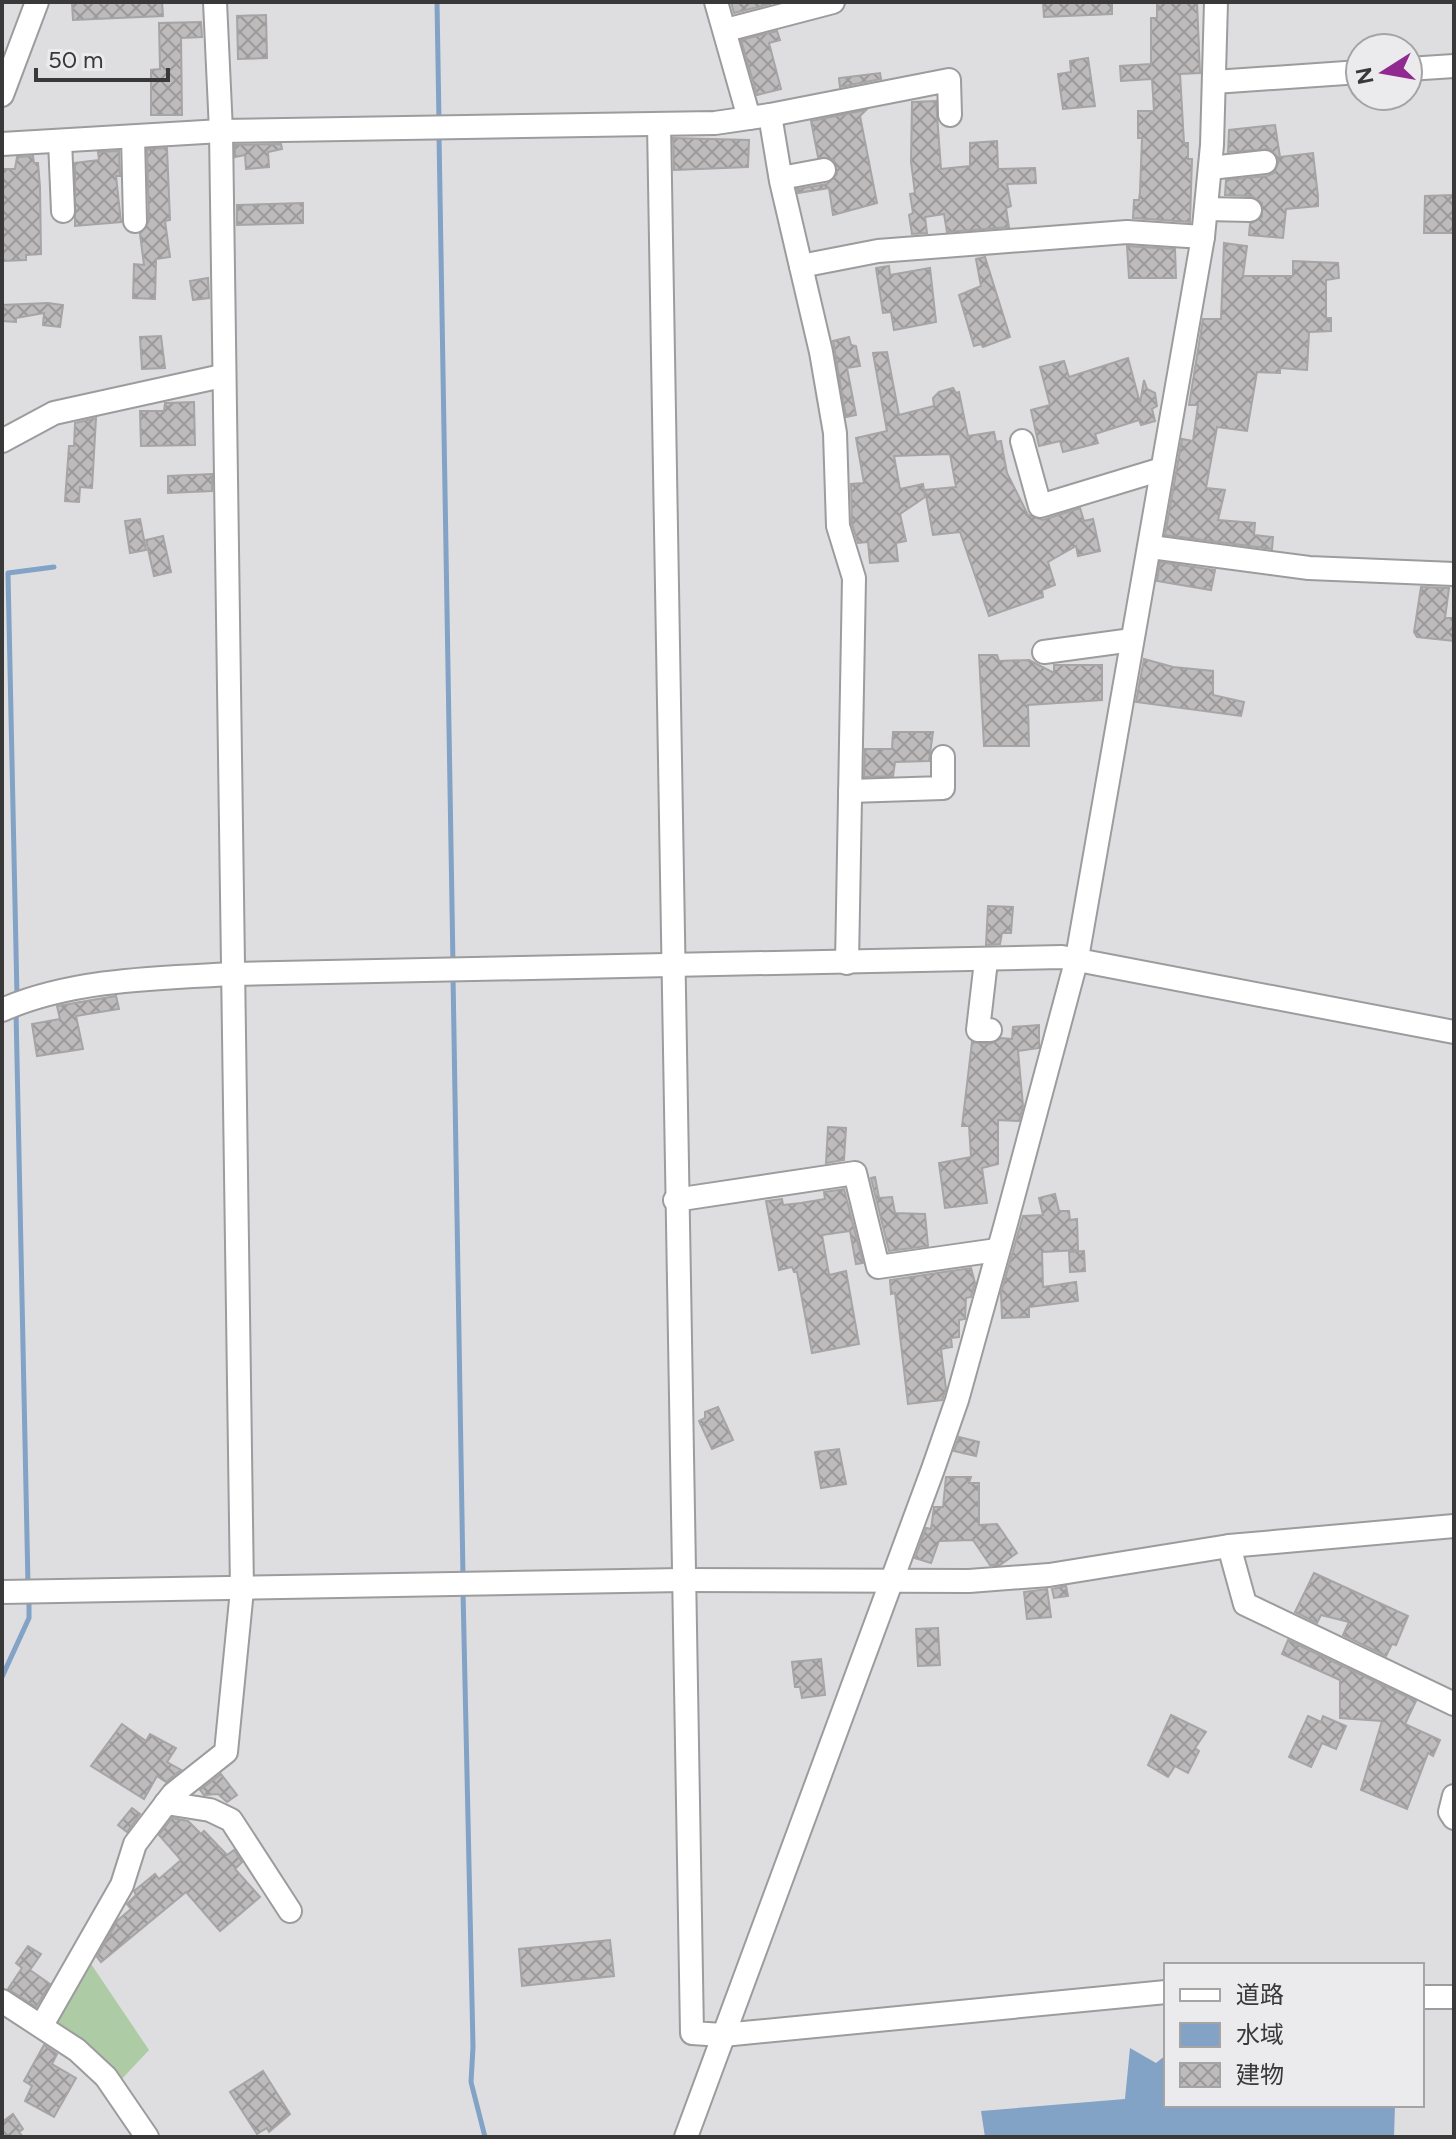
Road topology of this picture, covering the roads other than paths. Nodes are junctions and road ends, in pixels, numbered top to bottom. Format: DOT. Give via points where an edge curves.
graph roads {
  1 [pos="37,2"];
  2 [pos="215,2"];
  3 [pos="716,2"];
  4 [pos="833,2"];
  5 [pos="1216,2"];
  6 [pos="726,30"];
  7 [pos="1454,66"];
  8 [pos="1424,68"];
  9 [pos="1344,73"];
  10 [pos="1214,82"];
  11 [pos="2,95"];
  12 [pos="950,115"];
  13 [pos="760,116"];
  14 [pos="659,124"];
  15 [pos="221,131"];
  16 [pos="133,137"];
  17 [pos="60,141"];
  18 [pos="2,144"];
  19 [pos="1265,162"];
  20 [pos="1210,168"];
  21 [pos="824,170"];
  22 [pos="781,178"];
  23 [pos="1206,209"];
  24 [pos="1250,210"];
  25 [pos="63,211"];
  26 [pos="135,221"];
  27 [pos="1203,237"];
  28 [pos="801,266"];
  29 [pos="222,376"];
  30 [pos="2,441"];
  31 [pos="1022,441"];
  32 [pos="1162,469"];
  33 [pos="1151,547"];
  34 [pos="1454,574"];
  35 [pos="1132,640"];
  36 [pos="1044,652"];
  37 [pos="943,757"];
  38 [pos="850,791"];
  39 [pos="1077,958"];
  40 [pos="986,961"];
  41 [pos="847,963"];
  42 [pos="675,966"];
  43 [pos="234,974"];
  44 [pos="2,1010"];
  45 [pos="990,1030"];
  46 [pos="1454,1032"];
  47 [pos="675,1200"];
  48 [pos="997,1250"];
  49 [pos="1454,1526"];
  50 [pos="1229,1546"];
  51 [pos="682,1580"];
  52 [pos="891,1580"];
  53 [pos="242,1590"];
  54 [pos="2,1592"];
  55 [pos="1454,1704"];
  56 [pos="1454,1796"];
  57 [pos="166,1803"];
  58 [pos="1454,1818"];
  59 [pos="290,1911"];
  60 [pos="1164,1992"];
  61 [pos="1424,1997"];
  62 [pos="1454,1997"];
  63 [pos="2,2001"];
  64 [pos="42,2025"];
  65 [pos="723,2035"];
  66 [pos="147,2137"];
  67 [pos="686,2137"];
  1 -- 11 [label="street"];
  2 -- 15 [label="street"];
  3 -- 6 [label="street"];
  4 -- 6 [label="street"];
  5 -- 10 [label="street"];
  6 -- 13 [label="street"];
  7 -- 8 [label="street"];
  9 -- 10 [label="street"];
  10 -- 20 [label="street"];
  12 -- 13 [label="street" via="949,80"];
  13 -- 14 [label="street"];
  13 -- 22 [label="street"];
  14 -- 15 [label="street"];
  14 -- 42 [label="street"];
  15 -- 16 [label="street"];
  15 -- 29 [label="street"];
  16 -- 17 [label="street"];
  16 -- 26 [label="street"];
  17 -- 18 [label="street"];
  17 -- 25 [label="street"];
  19 -- 20 [label="street"];
  20 -- 23 [label="street"];
  21 -- 22 [label="street"];
  22 -- 28 [label="street"];
  23 -- 24 [label="street"];
  23 -- 27 [label="street"];
  27 -- 28 [label="street" via="1127,232 878,251"];
  27 -- 32 [label="street"];
  28 -- 38 [label="street" via="835,433 838,526 854,578"];
  29 -- 30 [label="street" via="54,413"];
  29 -- 43 [label="street"];
  31 -- 32 [label="street" via="1040,506"];
  32 -- 33 [label="street"];
  33 -- 34 [label="street" via="1309,568"];
  33 -- 35 [label="street"];
  35 -- 36 [label="street"];
  35 -- 39 [label="street"];
  37 -- 38 [label="street" via="943,788"];
  38 -- 41 [label="street"];
  39 -- 40 [label="street"];
  39 -- 46 [label="street"];
  39 -- 48 [label="street"];
  40 -- 41 [label="street"];
  40 -- 45 [label="street" via="978,1030"];
  41 -- 42 [label="street"];
  42 -- 43 [label="street"];
  42 -- 47 [label="street"];
  43 -- 44 [label="street" via="105,985 27,999"];
  43 -- 53 [label="street"];
  47 -- 48 [label="street" via="855,1173 878,1267"];
  47 -- 51 [label="street"];
  48 -- 52 [label="street" via="957,1400"];
  49 -- 50 [label="street"];
  50 -- 52 [label="street" via="1049,1575"];
  50 -- 55 [label="street" via="1245,1604"];
  51 -- 52 [label="street"];
  51 -- 53 [label="street"];
  51 -- 65 [label="street" via="692,2033"];
  52 -- 65 [label="street"];
  53 -- 54 [label="street"];
  53 -- 57 [label="street" via="226,1752"];
  56 -- 58 [label="street"];
  57 -- 59 [label="street" via="210,1810 231,1820"];
  57 -- 64 [label="street" via="135,1844 122,1885"];
  60 -- 65 [label="street"];
  61 -- 62 [label="street"];
  63 -- 64 [label="street"];
  64 -- 66 [label="street" via="106,2077"];
  65 -- 67 [label="street"];
}
